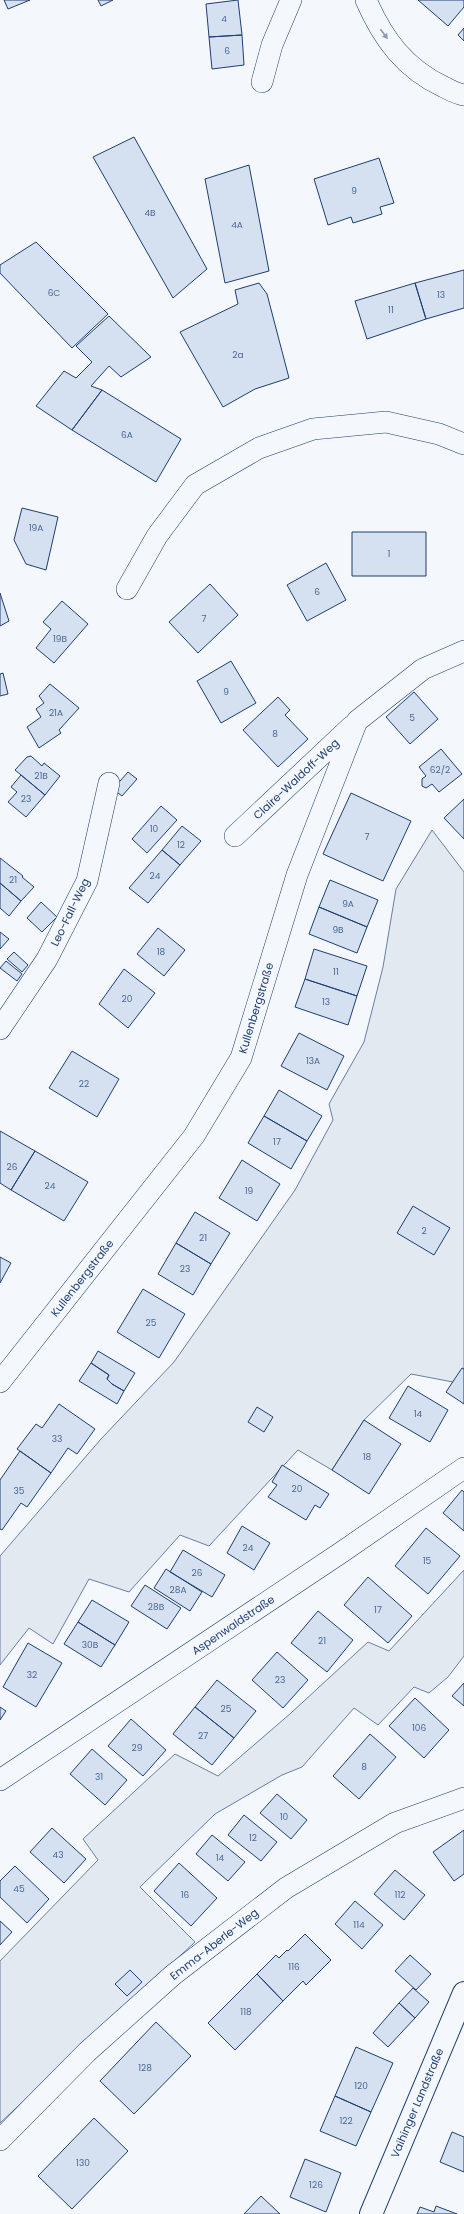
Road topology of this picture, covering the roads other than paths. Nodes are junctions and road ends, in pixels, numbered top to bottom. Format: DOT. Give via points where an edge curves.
graph roads {
  1 [pos="291,0"];
  2 [pos="366,0"];
  3 [pos="262,82"];
  4 [pos="464,95"];
  5 [pos="464,444"];
  6 [pos="127,589"];
  7 [pos="464,651"];
  8 [pos="356,721"];
  9 [pos="109,783"];
  10 [pos="235,836"];
  11 [pos="0,1029"];
  12 [pos="0,1382"];
  13 [pos="464,1468"];
  14 [pos="0,1780"];
  15 [pos="464,1798"];
  16 [pos="464,1993"];
  17 [pos="0,2140"];
  18 [pos="371,2214"];
  1 -- 3 [label="street" via="272,45"];
  2 -- 4 [label="street, one-way" via="377,26 406,62 432,81"];
  5 -- 6 [label="street" via="439,434 386,422 313,429 259,448 195,485 157,536"];
  7 -- 8 [label="street" via="424,669"];
  8 -- 10 [label="street, Claire-Waldoff-Weg"];
  8 -- 12 [label="street, Kullenbergstraße" via="297,875 241,1058 194,1136"];
  9 -- 11 [label="street, Leo-Fall-Weg" via="87,881 47,959"];
  13 -- 14 [label="street, Aspenwaldstraße"];
  15 -- 17 [label="street, Emma-Aberle-Weg" via="395,1823 286,1888 173,1975 87,2052"];
  16 -- 18 [label="street, Vaihinger Landstraße"];
}
